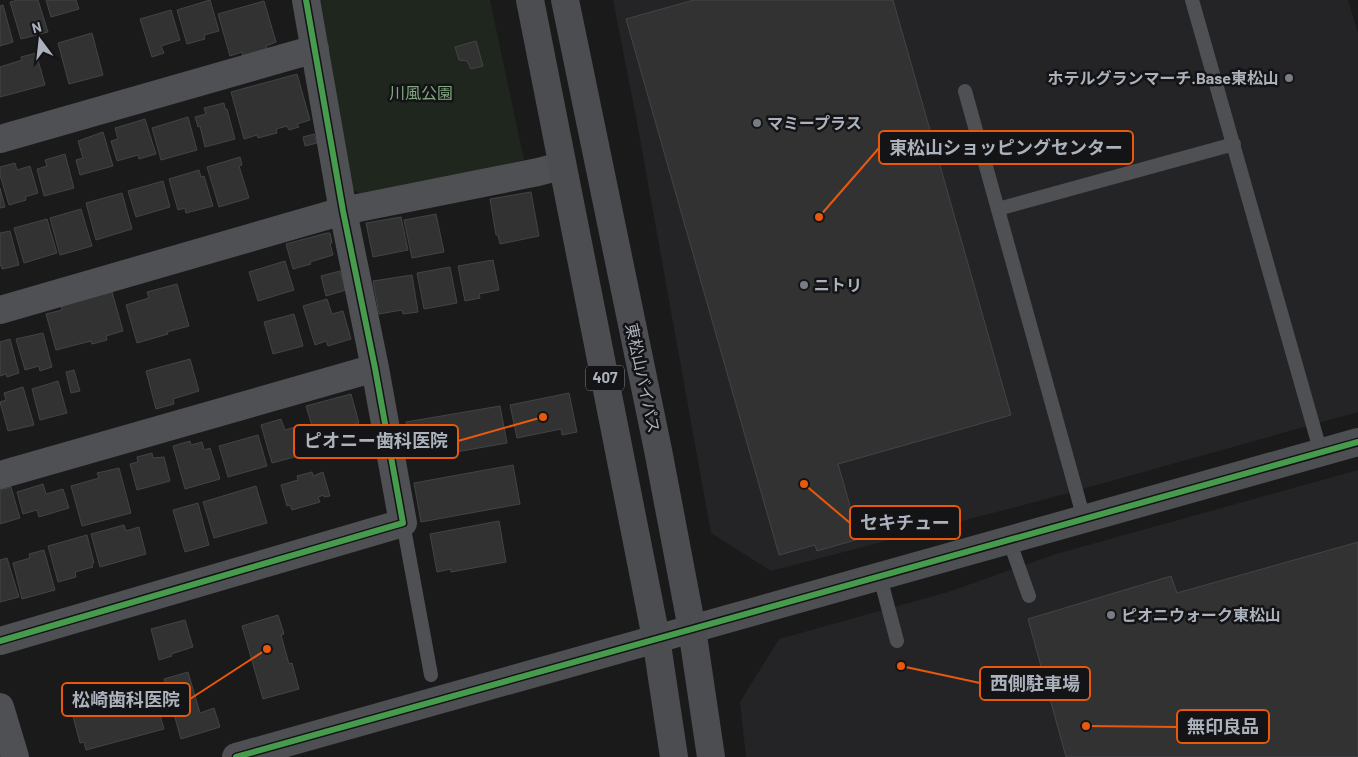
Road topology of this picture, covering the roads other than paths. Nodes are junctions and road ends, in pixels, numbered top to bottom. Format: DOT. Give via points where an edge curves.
graph roads {
  1 [pos="306,0"];
  2 [pos="530,0"];
  3 [pos="565,0"];
  4 [pos="1192,0"];
  5 [pos="315,49"];
  6 [pos="965,91"];
  7 [pos="0,139"];
  8 [pos="1234,144"];
  9 [pos="561,166"];
  10 [pos="998,210"];
  11 [pos="343,211"];
  12 [pos="0,310"];
  13 [pos="375,368"];
  14 [pos="1358,442"];
  15 [pos="1321,452"];
  16 [pos="0,475"];
  17 [pos="1081,509"];
  18 [pos="403,523"];
  19 [pos="1009,540"];
  20 [pos="880,577"];
  21 [pos="1029,596"];
  22 [pos="692,629"];
  23 [pos="656,638"];
  24 [pos="0,641"];
  25 [pos="898,641"];
  26 [pos="431,675"];
  27 [pos="0,707"];
  28 [pos="15,757"];
  29 [pos="236,757"];
  30 [pos="674,757"];
  31 [pos="711,757"];
  1 -- 5 [label="street"];
  2 -- 9 [label="highway, 407"];
  3 -- 22 [label="highway, 東松山バイパス / 407"];
  4 -- 8 [label="lane"];
  5 -- 7 [label="street"];
  5 -- 11 [label="street"];
  6 -- 10 [label="lane"];
  8 -- 10 [label="lane"];
  8 -- 15 [label="lane"];
  9 -- 11 [label="street"];
  9 -- 23 [label="highway, 407"];
  10 -- 17 [label="lane"];
  11 -- 12 [label="street"];
  11 -- 13 [label="street"];
  13 -- 16 [label="street"];
  13 -- 18 [label="street"];
  14 -- 15 [label="street"];
  15 -- 17 [label="street"];
  17 -- 19 [label="street"];
  18 -- 24 [label="street"];
  18 -- 26 [label="lane"];
  19 -- 20 [label="street"];
  19 -- 21 [label="lane"];
  20 -- 22 [label="street"];
  20 -- 25 [label="lane"];
  22 -- 23 [label="street"];
  22 -- 31 [label="highway, 東松山バイパス / 407"];
  23 -- 29 [label="street"];
  23 -- 30 [label="highway, 407"];
  27 -- 28 [label="street"];
}
